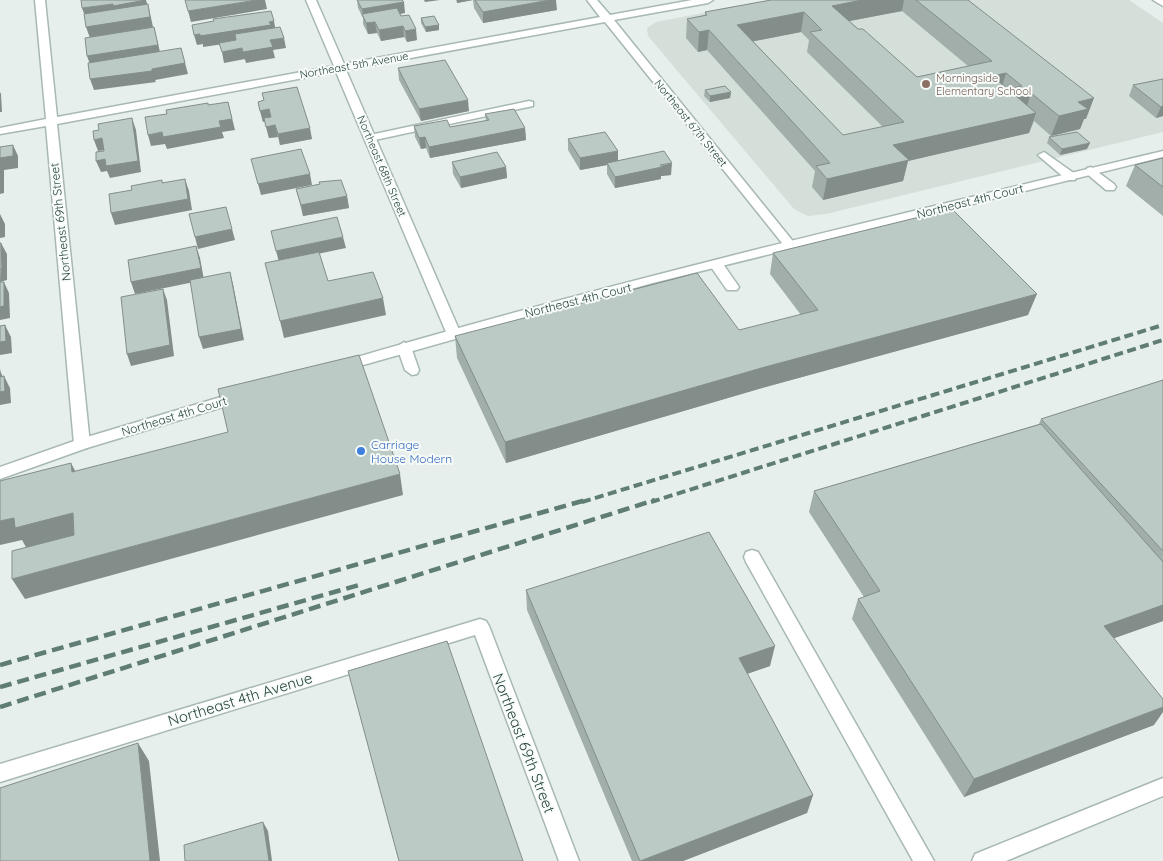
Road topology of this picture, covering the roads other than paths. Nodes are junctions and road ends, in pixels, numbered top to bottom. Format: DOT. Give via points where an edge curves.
graph roads {
  1 [pos="40,0"];
  2 [pos="311,0"];
  3 [pos="592,0"];
  4 [pos="708,0"];
  5 [pos="1158,0"];
  6 [pos="1163,3"];
  7 [pos="606,19"];
  8 [pos="340,67"];
  9 [pos="529,104"];
  10 [pos="50,120"];
  11 [pos="0,131"];
  12 [pos="370,138"];
  13 [pos="1163,154"];
  14 [pos="1044,155"];
  15 [pos="1091,172"];
  16 [pos="1070,176"];
  17 [pos="1110,187"];
  18 [pos="939,209"];
  19 [pos="951,222"];
  20 [pos="790,245"];
  21 [pos="716,264"];
  22 [pos="732,287"];
  23 [pos="453,332"];
  24 [pos="404,347"];
  25 [pos="330,369"];
  26 [pos="412,370"];
  27 [pos="254,392"];
  28 [pos="82,444"];
  29 [pos="0,473"];
  30 [pos="752,557"];
  31 [pos="480,626"];
  32 [pos="0,773"];
  33 [pos="1163,787"];
  34 [pos="569,861"];
  35 [pos="924,861"];
  36 [pos="982,861"];
  1 -- 10 [label="street, Northeast 69th Street"];
  2 -- 8 [label="street, Northeast 68th Street"];
  3 -- 7 [label="street, Northeast 67th Street"];
  4 -- 7 [label="street, Northeast 5th Avenue"];
  5 -- 6 [label="street"];
  7 -- 8 [label="street, Northeast 5th Avenue"];
  7 -- 20 [label="street, Northeast 67th Street"];
  8 -- 10 [label="street, Northeast 5th Avenue"];
  8 -- 12 [label="street, Northeast 68th Street"];
  9 -- 12 [label="street"];
  10 -- 11 [label="street, Northeast 5th Avenue"];
  10 -- 28 [label="street, Northeast 69th Street"];
  12 -- 23 [label="street, Northeast 68th Street"];
  13 -- 15 [label="street, Northeast 4th Court"];
  14 -- 16 [label="street"];
  15 -- 16 [label="street, Northeast 4th Court"];
  15 -- 17 [label="street"];
  16 -- 18 [label="street, Northeast 4th Court"];
  18 -- 19 [label="street"];
  18 -- 20 [label="street, Northeast 4th Court"];
  20 -- 21 [label="street, Northeast 4th Court"];
  21 -- 22 [label="street"];
  21 -- 23 [label="street, Northeast 4th Court"];
  23 -- 24 [label="street, Northeast 4th Court"];
  24 -- 25 [label="street, Northeast 4th Court"];
  24 -- 26 [label="street"];
  27 -- 28 [label="street, Northeast 4th Court"];
  28 -- 29 [label="street, Northeast 4th Court"];
  30 -- 35 [label="street"];
  31 -- 32 [label="street, Northeast 4th Avenue"];
  31 -- 34 [label="street, Northeast 69th Street"];
  33 -- 36 [label="street"];
}
